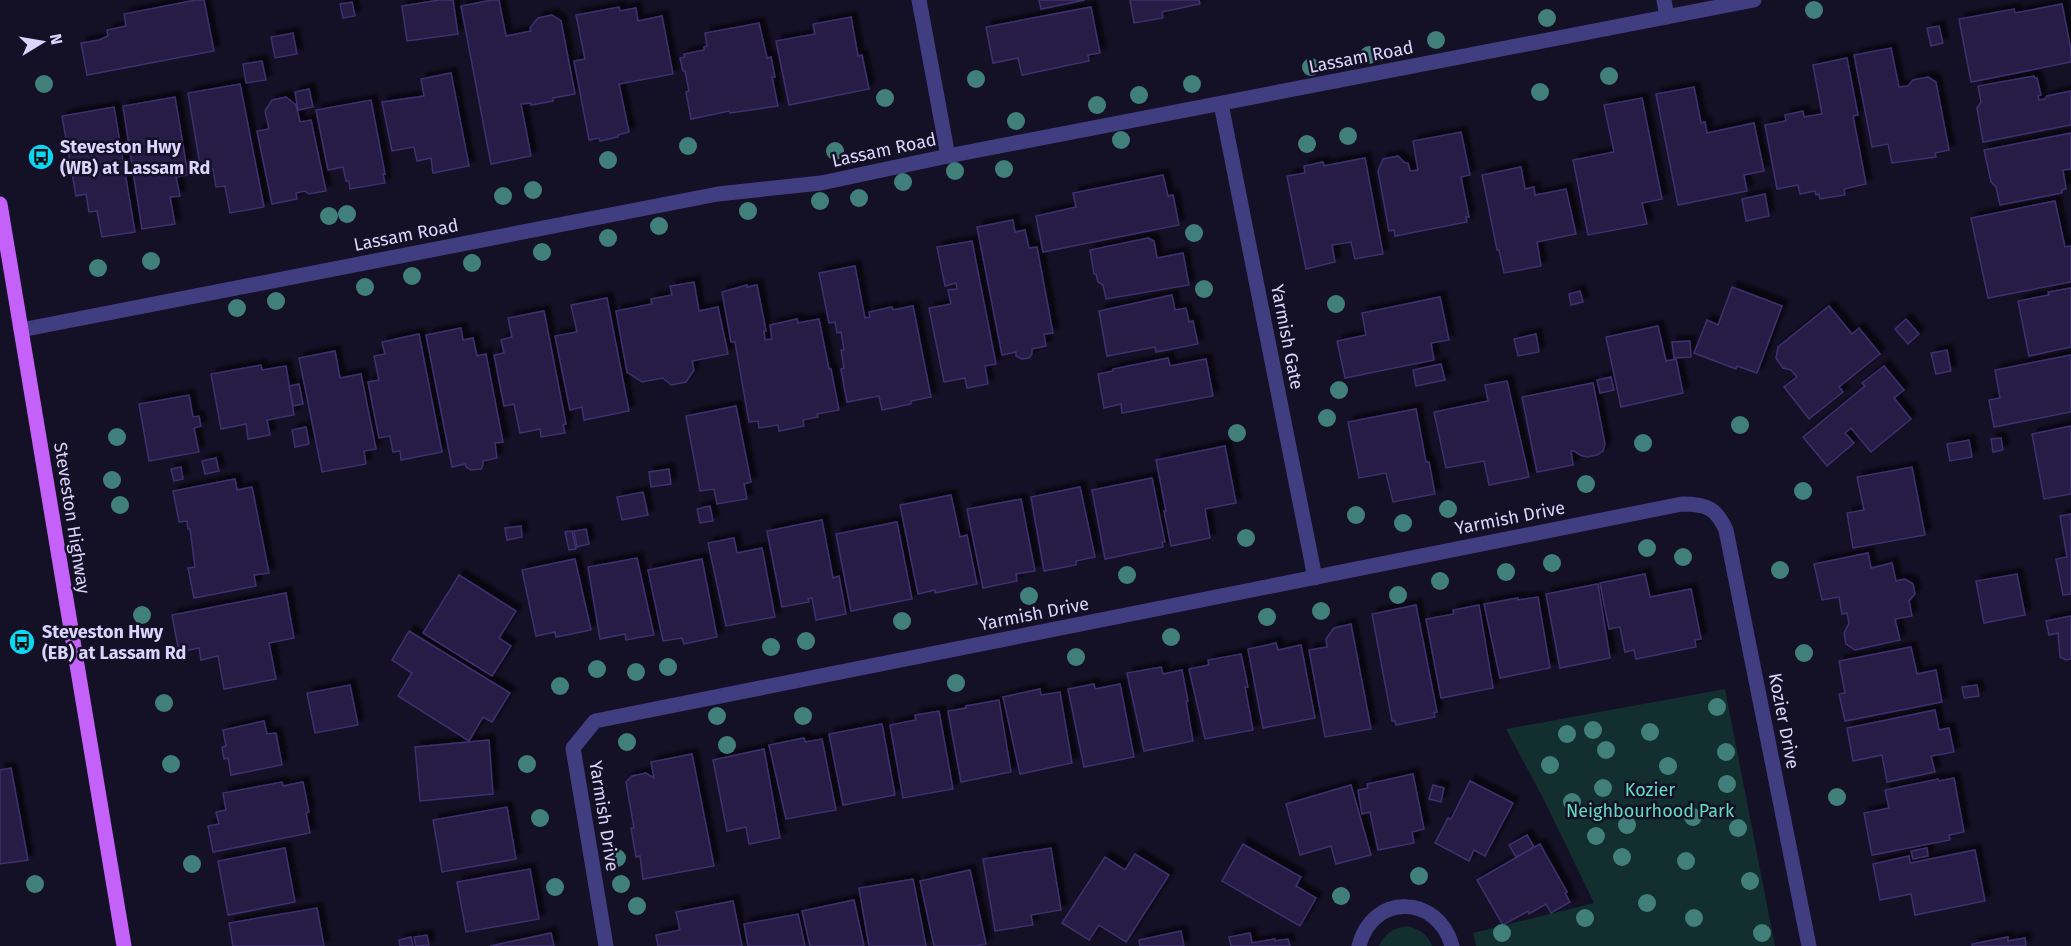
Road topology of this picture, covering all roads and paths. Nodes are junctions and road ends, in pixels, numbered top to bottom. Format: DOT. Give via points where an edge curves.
graph roads {
  1 [pos="919,0"];
  2 [pos="1664,0"];
  3 [pos="1754,0"];
  4 [pos="1667,17"];
  5 [pos="1221,104"];
  6 [pos="948,156"];
  7 [pos="0,204"];
  8 [pos="21,330"];
  9 [pos="1710,508"];
  10 [pos="1315,578"];
  11 [pos="124,946"];
  12 [pos="606,946"];
  13 [pos="1359,946"];
  14 [pos="1452,946"];
  15 [pos="1809,946"];
  1 -- 6 [label="street"];
  2 -- 4 [label="street"];
  3 -- 4 [label="street, Lassam Road"];
  4 -- 5 [label="street, Lassam Road"];
  5 -- 6 [label="street, Lassam Road"];
  5 -- 10 [label="street, Yarmish Gate"];
  6 -- 8 [label="street, Lassam Road" via="821,183 718,194"];
  7 -- 8 [label="main road, Steveston Highway"];
  8 -- 11 [label="main road, Steveston Highway"];
  9 -- 10 [label="street, Yarmish Drive" via="1698,504 1668,506"];
  9 -- 15 [label="street, Kozier Drive" via="1721,519 1730,546"];
  10 -- 12 [label="street, Yarmish Drive" via="595,721 573,748"];
  13 -- 14 [label="street" via="1369,923 1381,913 1409,906 1439,920"];
}
